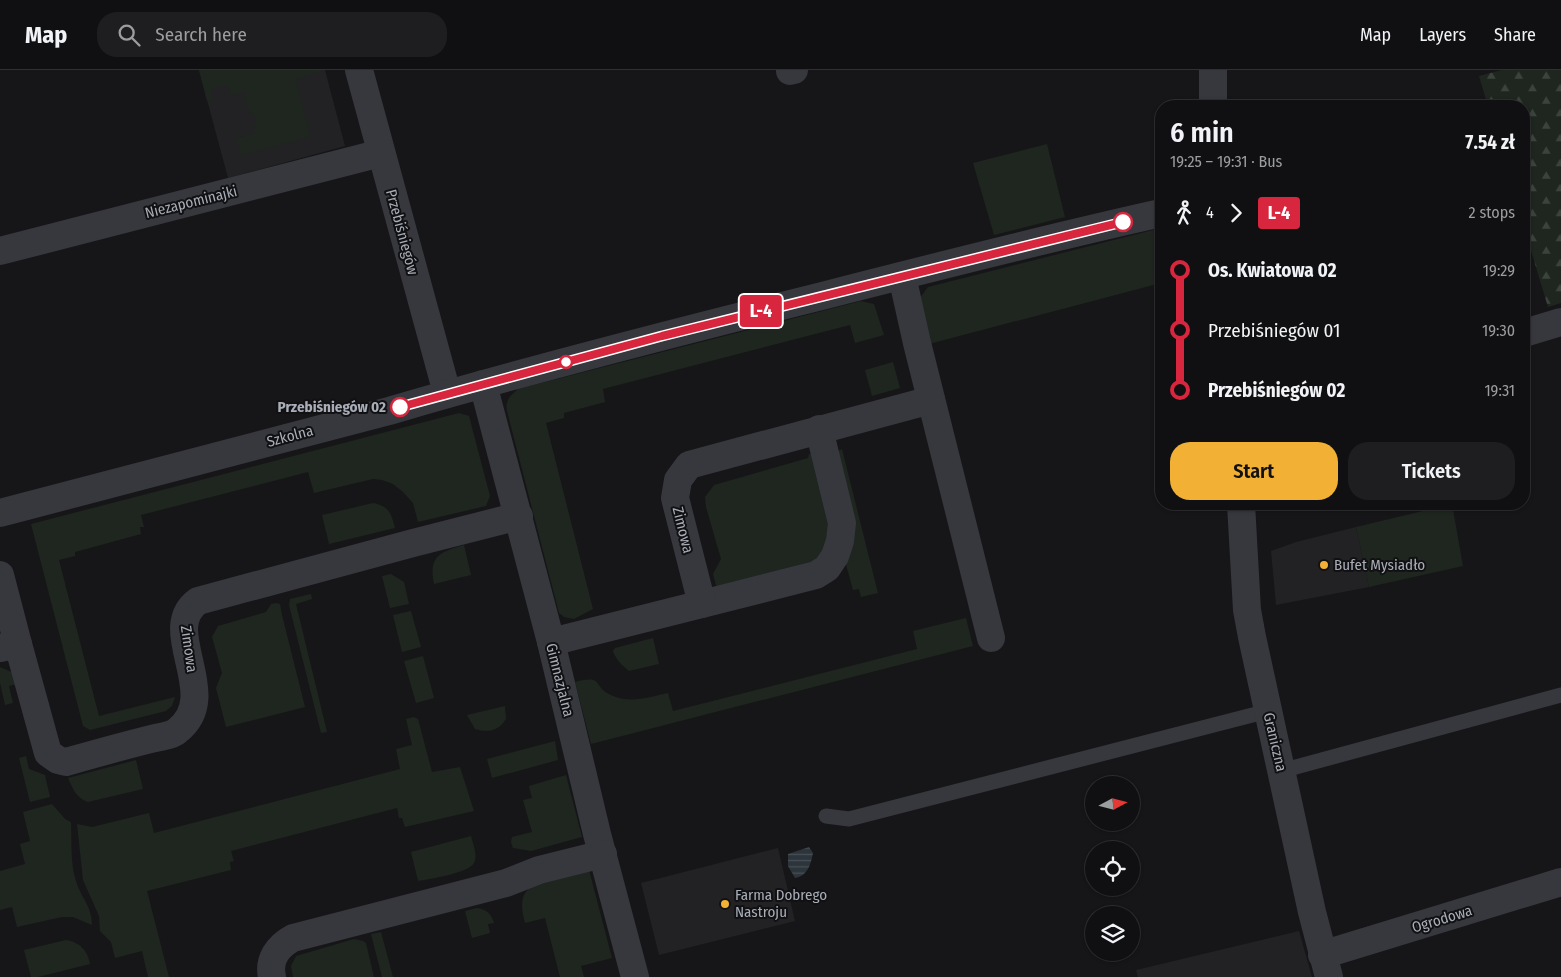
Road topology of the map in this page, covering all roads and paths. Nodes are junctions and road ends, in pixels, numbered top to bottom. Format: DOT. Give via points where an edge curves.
graph roads {
  1 [pos="359,70"];
  2 [pos="1213,70"];
  3 [pos="1212,100"];
  4 [pos="381,153"];
  5 [pos="1155,214"];
  6 [pos="0,251"];
  7 [pos="902,276"];
  8 [pos="1561,322"];
  9 [pos="1530,331"];
  10 [pos="483,384"];
  11 [pos="447,394"];
  12 [pos="931,400"];
  13 [pos="818,429"];
  14 [pos="1241,510"];
  15 [pos="0,513"];
  16 [pos="519,516"];
  17 [pos="0,575"];
  18 [pos="702,604"];
  19 [pos="991,638"];
  20 [pos="551,642"];
  21 [pos="9,646"];
  22 [pos="1561,695"];
  23 [pos="1268,711"];
  24 [pos="1281,771"];
  25 [pos="826,816"];
  26 [pos="603,854"];
  27 [pos="1561,882"];
  28 [pos="1325,966"];
  29 [pos="272,977"];
  30 [pos="635,977"];
  1 -- 4 [label="street, Przebiśniegów"];
  2 -- 3 [label="street"];
  4 -- 6 [label="street, Niezapominajki"];
  4 -- 11 [label="street, Przebiśniegów"];
  5 -- 7 [label="street, Szkolna"];
  7 -- 10 [label="street, Szkolna"];
  7 -- 12 [label="street"];
  8 -- 9 [label="street"];
  10 -- 11 [label="street, Szkolna"];
  10 -- 16 [label="street, Gimnazjalna"];
  11 -- 15 [label="street, Szkolna"];
  12 -- 13 [label="street, Zimowa"];
  12 -- 19 [label="street"];
  13 -- 18 [label="street" via="842,523 835,556 827,568 816,575"];
  13 -- 18 [label="street, Zimowa" via="701,460 683,471 675,498"];
  14 -- 23 [label="street, Graniczna" via="1247,610"];
  16 -- 20 [label="street, Gimnazjalna"];
  16 -- 21 [label="street, Zimowa" via="198,601 185,616 183,627 195,689 191,716 176,732 66,762 48,753"];
  17 -- 21 [label="street, Zimowa"];
  18 -- 20 [label="street"];
  20 -- 26 [label="street, Gimnazjalna"];
  22 -- 24 [label="lane"];
  23 -- 24 [label="street, Graniczna"];
  23 -- 25 [label="lane" via="849,819"];
  24 -- 28 [label="street, Graniczna"];
  26 -- 29 [label="street" via="540,870 506,883 293,938 277,950"];
  26 -- 30 [label="street, Gimnazjalna"];
  27 -- 28 [label="street, Ogrodowa"];
}
